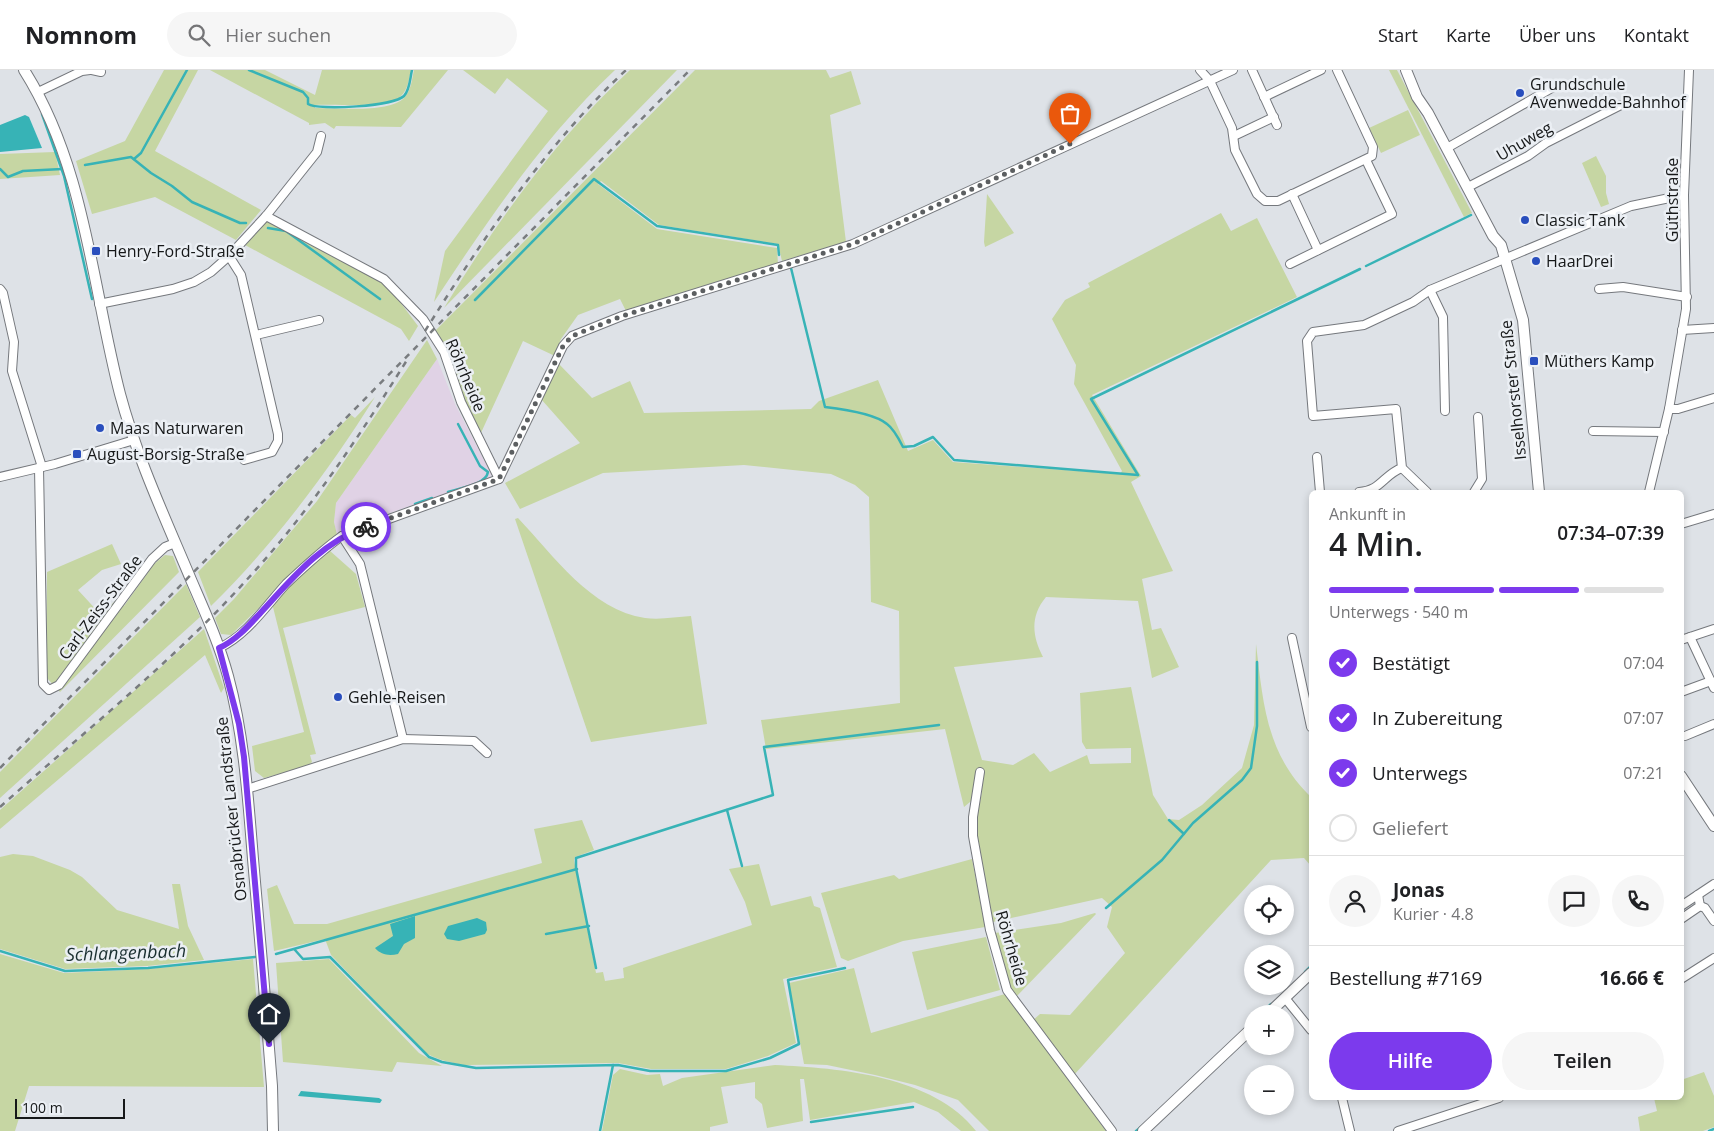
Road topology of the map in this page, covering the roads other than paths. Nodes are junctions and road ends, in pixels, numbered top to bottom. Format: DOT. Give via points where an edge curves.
graph roads {
  1 [pos="24,70"];
  2 [pos="91,70"];
  3 [pos="1200,70"];
  4 [pos="1233,70"];
  5 [pos="1252,70"];
  6 [pos="1322,70"];
  7 [pos="1337,70"];
  8 [pos="1406,70"];
  9 [pos="1689,70"];
  10 [pos="101,72"];
  11 [pos="1210,81"];
  12 [pos="1557,85"];
  13 [pos="38,92"];
  14 [pos="1264,97"];
  15 [pos="1621,104"];
  16 [pos="321,136"];
  17 [pos="1234,136"];
  18 [pos="1446,148"];
  19 [pos="1366,160"];
  20 [pos="1468,188"];
  21 [pos="1292,194"];
  22 [pos="1684,195"];
  23 [pos="266,216"];
  24 [pos="1318,250"];
  25 [pos="230,256"];
  26 [pos="1503,258"];
  27 [pos="1290,264"];
  28 [pos="0,289"];
  29 [pos="1430,290"];
  30 [pos="1599,290"];
  31 [pos="1688,297"];
  32 [pos="99,304"];
  33 [pos="319,320"];
  34 [pos="1714,328"];
  35 [pos="1682,330"];
  36 [pos="256,335"];
  37 [pos="1714,398"];
  38 [pos="1669,409"];
  39 [pos="1445,411"];
  40 [pos="1478,417"];
  41 [pos="1593,431"];
  42 [pos="1664,432"];
  43 [pos="134,440"];
  44 [pos="1317,457"];
  45 [pos="244,460"];
  46 [pos="41,467"];
  47 [pos="1402,468"];
  48 [pos="0,477"];
  49 [pos="499,479"];
  50 [pos="1320,490"];
  51 [pos="1370,490"];
  52 [pos="1425,490"];
  53 [pos="1475,490"];
  54 [pos="1539,490"];
  55 [pos="1650,490"];
  56 [pos="1714,514"];
  57 [pos="1684,523"];
  58 [pos="342,536"];
  59 [pos="175,543"];
  60 [pos="1714,629"];
  61 [pos="1690,637"];
  62 [pos="1292,638"];
  63 [pos="1684,639"];
  64 [pos="219,648"];
  65 [pos="1309,677"];
  66 [pos="1302,678"];
  67 [pos="1712,684"];
  68 [pos="1684,691"];
  69 [pos="1309,720"];
  70 [pos="1714,724"];
  71 [pos="1685,736"];
  72 [pos="403,739"];
  73 [pos="487,753"];
  74 [pos="980,772"];
  75 [pos="1684,781"];
  76 [pos="247,789"];
  77 [pos="1714,826"];
  78 [pos="1714,884"];
  79 [pos="1698,895"];
  80 [pos="1684,904"];
  81 [pos="1700,906"];
  82 [pos="1684,917"];
  83 [pos="1714,921"];
  84 [pos="1714,958"];
  85 [pos="1309,975"];
  86 [pos="1684,977"];
  87 [pos="1285,998"];
  88 [pos="1278,1005"];
  89 [pos="1309,1028"];
  90 [pos="1244,1036"];
  91 [pos="1342,1100"];
  92 [pos="1493,1100"];
  93 [pos="273,1131"];
  94 [pos="1112,1131"];
  95 [pos="1143,1131"];
  96 [pos="1350,1131"];
  97 [pos="1398,1131"];
  1 -- 13 [label="street, Osnabrücker Landstraße"];
  2 -- 10 [label="street"];
  2 -- 13 [label="street" via="82,71"];
  3 -- 11 [label="street"];
  4 -- 11 [label="street"];
  5 -- 14 [label="street"];
  6 -- 14 [label="street"];
  7 -- 19 [label="street" via="1373,147 1372,156"];
  8 -- 18 [label="street, Isselhorster Straße" via="1422,95"];
  9 -- 22 [label="street, Güthstraße"];
  11 -- 17 [label="street"];
  11 -- 49 [label="street" via="853,244 622,316 572,336 563,346"];
  12 -- 18 [label="street"];
  13 -- 32 [label="street, Osnabrücker Landstraße" via="60,144 77,199"];
  14 -- 17 [label="street" via="1275,121"];
  15 -- 20 [label="street, Uhuweg"];
  16 -- 23 [label="street" via="317,152"];
  17 -- 21 [label="street" via="1235,150 1257,194 1272,201"];
  18 -- 20 [label="street, Isselhorster Straße"];
  19 -- 21 [label="street"];
  19 -- 24 [label="street" via="1392,214"];
  20 -- 26 [label="street, Isselhorster Straße" via="1501,245"];
  21 -- 24 [label="street"];
  22 -- 26 [label="street" via="1631,206"];
  22 -- 31 [label="street, Güthstraße"];
  23 -- 25 [label="street"];
  23 -- 49 [label="street, Röhrheide" via="384,279 423,319 444,352 461,402"];
  24 -- 27 [label="street"];
  25 -- 32 [label="street" via="194,282"];
  25 -- 36 [label="street" via="241,274"];
  26 -- 29 [label="street"];
  26 -- 54 [label="street, Isselhorster Straße" via="1523,320"];
  28 -- 46 [label="street" via="14,342 12,371"];
  29 -- 39 [label="street" via="1443,317"];
  29 -- 47 [label="street" via="1413,302 1364,325 1313,332 1307,341 1313,416 1396,409"];
  30 -- 31 [label="street" via="1623,287"];
  31 -- 35 [label="street, Güthstraße"];
  32 -- 43 [label="street, Osnabrücker Landstraße"];
  33 -- 36 [label="street"];
  34 -- 35 [label="street"];
  35 -- 38 [label="street, Güthstraße"];
  36 -- 45 [label="street" via="278,442 272,452"];
  37 -- 38 [label="street" via="1678,410"];
  38 -- 42 [label="street, Güthstraße"];
  40 -- 53 [label="street" via="1482,479"];
  41 -- 42 [label="street"];
  42 -- 55 [label="street, Güthstraße"];
  43 -- 46 [label="street"];
  43 -- 59 [label="street, Osnabrücker Landstraße"];
  44 -- 50 [label="street"];
  46 -- 48 [label="street"];
  46 -- 59 [label="street, Carl-Zeiss-Straße" via="43,684 49,690 59,685 152,559"];
  47 -- 51 [label="street"];
  47 -- 52 [label="street"];
  49 -- 58 [label="street"];
  56 -- 57 [label="street"];
  58 -- 64 [label="street" via="288,583 248,626"];
  58 -- 72 [label="street" via="360,564"];
  59 -- 64 [label="street, Osnabrücker Landstraße"];
  60 -- 61 [label="street"];
  61 -- 63 [label="street"];
  61 -- 67 [label="street"];
  62 -- 66 [label="street"];
  64 -- 76 [label="street, Osnabrücker Landstraße" via="239,724"];
  65 -- 66 [label="street"];
  66 -- 69 [label="street"];
  67 -- 68 [label="street"];
  70 -- 71 [label="street"];
  72 -- 73 [label="street" via="474,740"];
  72 -- 76 [label="street"];
  74 -- 94 [label="street, Röhrheide" via="973,836 990,930 1007,990"];
  75 -- 77 [label="street"];
  76 -- 93 [label="street, Osnabrücker Landstraße"];
  78 -- 79 [label="street"];
  79 -- 80 [label="street"];
  79 -- 81 [label="street"];
  81 -- 82 [label="street"];
  81 -- 83 [label="street"];
  84 -- 86 [label="street"];
  85 -- 87 [label="street"];
  87 -- 88 [label="street"];
  87 -- 89 [label="street"];
  90 -- 95 [label="street"];
  91 -- 96 [label="street"];
  92 -- 97 [label="street"];
}
